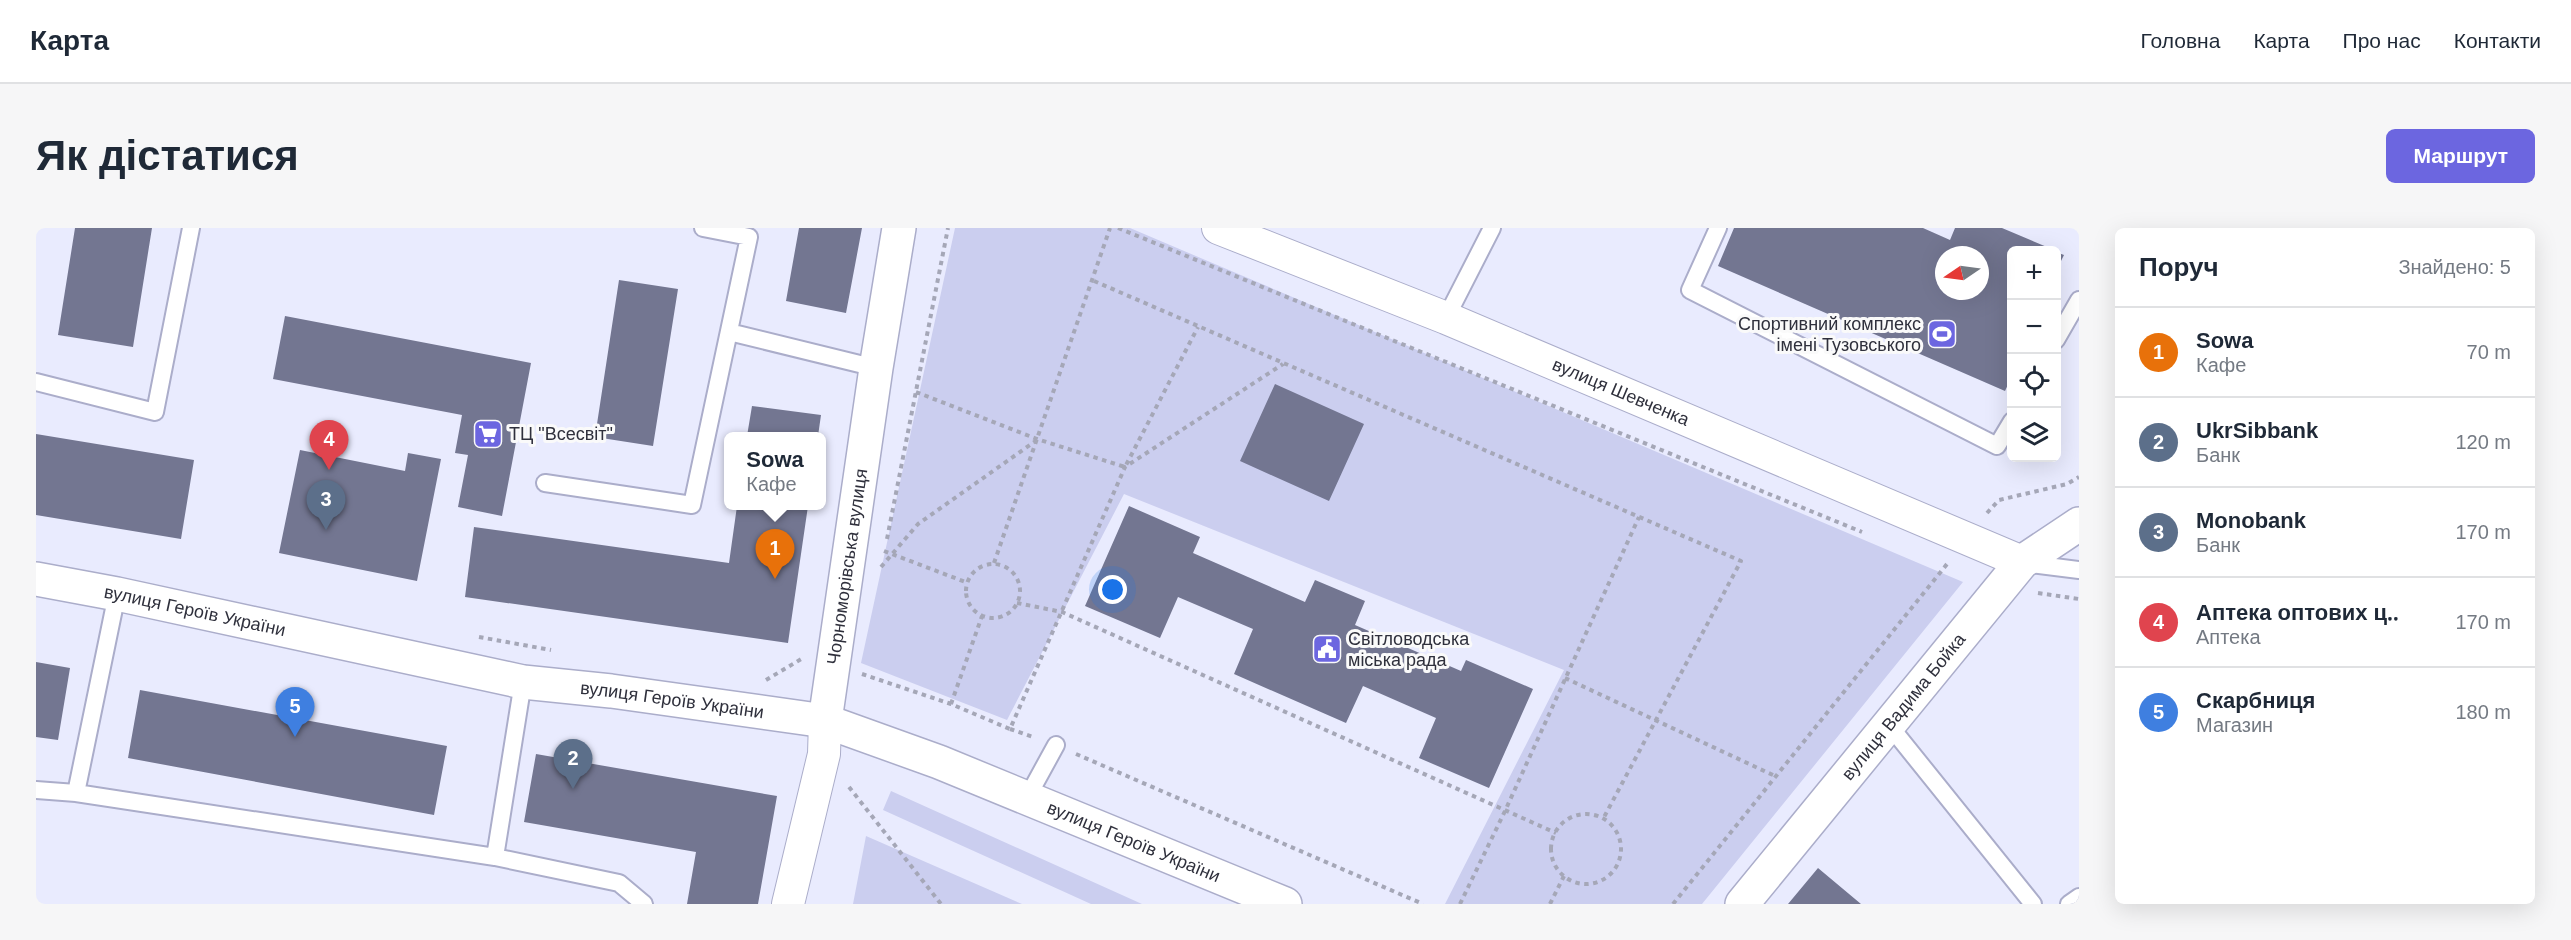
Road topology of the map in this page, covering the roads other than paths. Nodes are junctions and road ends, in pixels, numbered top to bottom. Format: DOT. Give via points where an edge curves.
graph roads {
  1 [pos="191,228"];
  2 [pos="703,228"];
  3 [pos="899,228"];
  4 [pos="1218,228"];
  5 [pos="1492,228"];
  6 [pos="1718,228"];
  7 [pos="2079,300"];
  8 [pos="1446,318"];
  9 [pos="2061,331"];
  10 [pos="729,332"];
  11 [pos="876,368"];
  12 [pos="36,382"];
  13 [pos="2007,429"];
  14 [pos="545,483"];
  15 [pos="2079,524"];
  16 [pos="2022,562"];
  17 [pos="2079,570"];
  18 [pos="36,579"];
  19 [pos="117,594"];
  20 [pos="522,682"];
  21 [pos="825,721"];
  22 [pos="1889,725"];
  23 [pos="1056,746"];
  24 [pos="36,790"];
  25 [pos="76,794"];
  26 [pos="1027,798"];
  27 [pos="495,857"];
  28 [pos="2079,897"];
  29 [pos="644,904"];
  30 [pos="788,904"];
  31 [pos="1285,904"];
  32 [pos="1742,904"];
  33 [pos="2033,904"];
  34 [pos="2069,904"];
  1 -- 12 [label="lane" via="155,412"];
  2 -- 10 [label="lane" via="749,237"];
  3 -- 11 [label="main road, Чорноморівська вулиця"];
  4 -- 8 [label="street, вулиця Шевченка"];
  5 -- 8 [label="lane"];
  6 -- 13 [label="lane" via="1690,290 1997,446"];
  7 -- 9 [label="lane"];
  8 -- 16 [label="street, вулиця Шевченка"];
  10 -- 11 [label="lane"];
  10 -- 14 [label="lane" via="692,505"];
  11 -- 21 [label="main road, Чорноморівська вулиця"];
  15 -- 16 [label="main road, вулиця Вадима Бойка"];
  16 -- 17 [label="lane"];
  16 -- 22 [label="main road, вулиця Вадима Бойка"];
  18 -- 19 [label="main road, вулиця Героїв України"];
  19 -- 20 [label="main road, вулиця Героїв України"];
  19 -- 25 [label="lane"];
  20 -- 21 [label="main road, вулиця Героїв України"];
  20 -- 27 [label="lane"];
  21 -- 26 [label="main road, вулиця Героїв України"];
  21 -- 30 [label="street, Чорноморівська вулиця" via="824,754"];
  22 -- 32 [label="main road, вулиця Вадима Бойка"];
  22 -- 33 [label="lane"];
  23 -- 26 [label="lane"];
  24 -- 25 [label="lane"];
  25 -- 27 [label="lane"];
  26 -- 31 [label="main road, вулиця Героїв України"];
  27 -- 29 [label="lane" via="619,883"];
  28 -- 34 [label="lane"];
}
